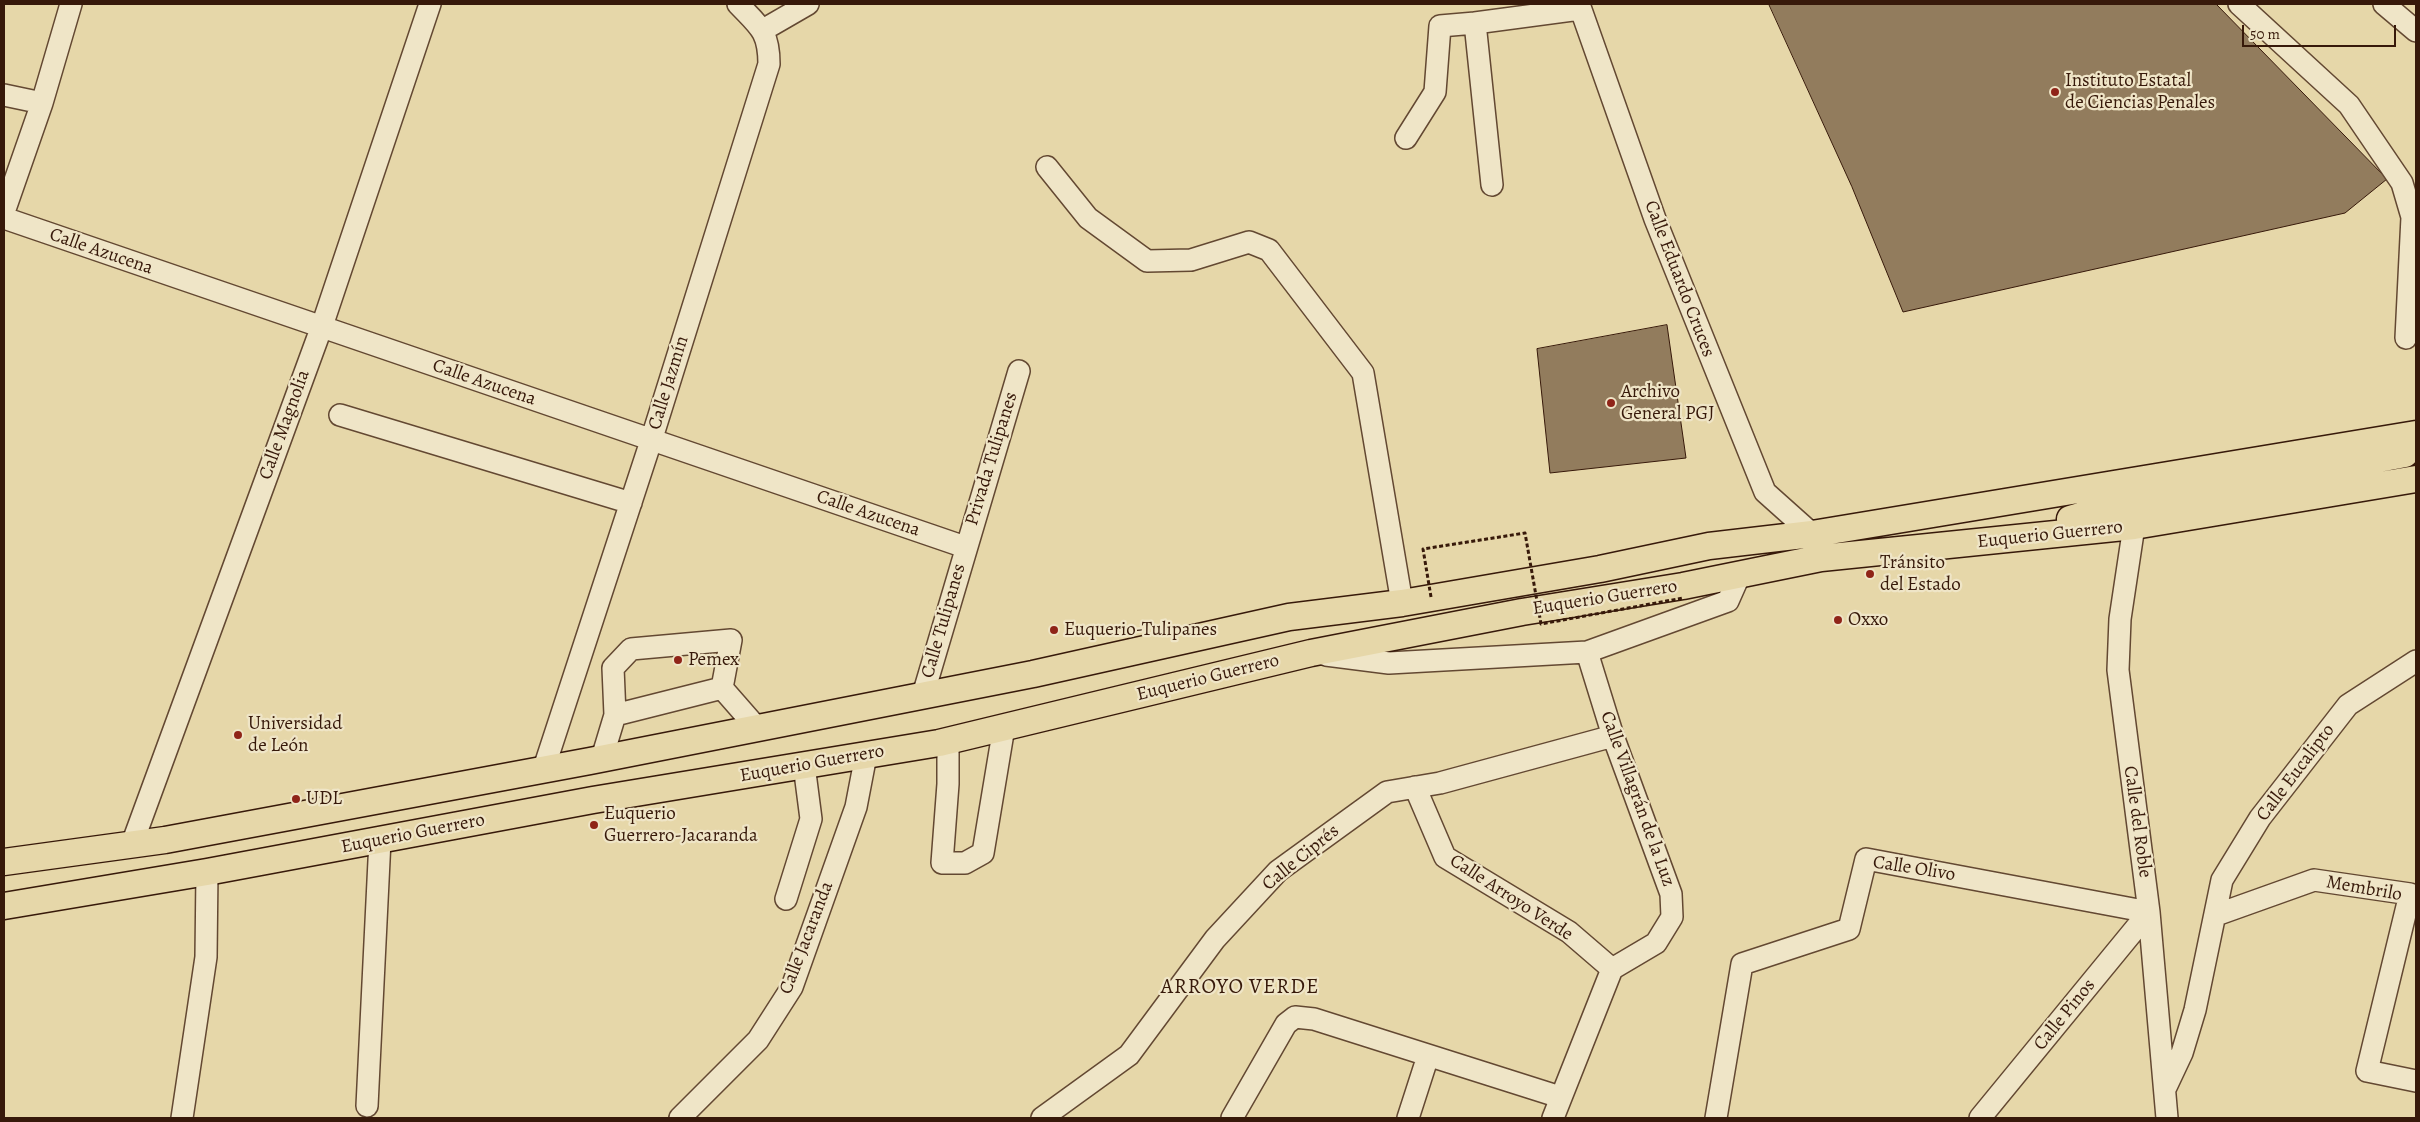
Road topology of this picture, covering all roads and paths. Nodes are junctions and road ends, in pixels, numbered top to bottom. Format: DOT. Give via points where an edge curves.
graph roads {
  1 [pos="70,4"];
  2 [pos="430,4"];
  3 [pos="738,4"];
  4 [pos="808,4"];
  5 [pos="2239,4"];
  6 [pos="2384,4"];
  7 [pos="1579,6"];
  8 [pos="1475,23"];
  9 [pos="764,30"];
  10 [pos="2416,31"];
  11 [pos="4,94"];
  12 [pos="42,103"];
  13 [pos="1406,138"];
  14 [pos="1047,167"];
  15 [pos="1492,185"];
  16 [pos="4,212"];
  17 [pos="4,218"];
  18 [pos="2410,324"];
  19 [pos="322,326"];
  20 [pos="1019,371"];
  21 [pos="340,415"];
  22 [pos="2416,434"];
  23 [pos="651,441"];
  24 [pos="2416,451"];
  25 [pos="2416,480"];
  26 [pos="631,503"];
  27 [pos="2134,526"];
  28 [pos="1812,534"];
  29 [pos="2005,539"];
  30 [pos="965,546"];
  31 [pos="1740,574"];
  32 [pos="1431,597"];
  33 [pos="1683,598"];
  34 [pos="1402,603"];
  35 [pos="1587,652"];
  36 [pos="1311,653"];
  37 [pos="2416,661"];
  38 [pos="722,688"];
  39 [pos="923,695"];
  40 [pos="615,715"];
  41 [pos="1004,727"];
  42 [pos="757,728"];
  43 [pos="1613,736"];
  44 [pos="948,740"];
  45 [pos="866,755"];
  46 [pos="602,758"];
  47 [pos="804,765"];
  48 [pos="544,768"];
  49 [pos="1415,787"];
  50 [pos="380,840"];
  51 [pos="132,844"];
  52 [pos="4,862"];
  53 [pos="207,872"];
  54 [pos="786,899"];
  55 [pos="4,906"];
  56 [pos="2149,912"];
  57 [pos="2216,915"];
  58 [pos="1612,969"];
  59 [pos="1428,1056"];
  60 [pos="2416,1081"];
  61 [pos="2165,1090"];
  62 [pos="1560,1097"];
  63 [pos="367,1106"];
  64 [pos="182,1118"];
  65 [pos="680,1118"];
  66 [pos="1042,1118"];
  67 [pos="1232,1118"];
  68 [pos="1408,1118"];
  69 [pos="1553,1118"];
  70 [pos="1716,1118"];
  71 [pos="1980,1118"];
  72 [pos="2167,1118"];
  1 -- 12 [label="street"];
  2 -- 19 [label="street, Calle Magnolia"];
  3 -- 9 [label="street"];
  4 -- 9 [label="street"];
  5 -- 18 [label="street" via="2349,105 2402,183 2412,217"];
  6 -- 10 [label="street"];
  7 -- 8 [label="street"];
  7 -- 28 [label="street, Calle Eduardo Cruces" via="1655,219 1764,492"];
  8 -- 13 [label="street" via="1440,26 1435,92"];
  8 -- 15 [label="street"];
  9 -- 23 [label="street, Calle Jazmín" via="769,64"];
  11 -- 12 [label="street"];
  12 -- 16 [label="street"];
  14 -- 34 [label="street" via="1088,218 1147,261 1190,260 1249,242 1269,250 1364,373"];
  17 -- 19 [label="street, Calle Azucena"];
  19 -- 23 [label="street, Calle Azucena"];
  19 -- 51 [label="street, Calle Magnolia"];
  20 -- 30 [label="street, Privada Tulipanes"];
  21 -- 26 [label="street"];
  22 -- 28 [label="main road, Euquerio Guerrero"];
  23 -- 26 [label="street, Calle Jazmín"];
  23 -- 30 [label="street, Calle Azucena"];
  24 -- 29 [label="main road" via="2087,514"];
  25 -- 27 [label="main road, Euquerio Guerrero"];
  26 -- 48 [label="street, Calle Jazmín"];
  27 -- 29 [label="main road, Euquerio Guerrero"];
  27 -- 56 [label="street, Calle del Roble" via="2120,619 2118,670"];
  28 -- 32 [label="main road, Euquerio Guerrero" via="1709,546 1600,569"];
  29 -- 31 [label="main road, Euquerio Guerrero" via="1821,558"];
  30 -- 39 [label="street, Calle Tulipanes"];
  31 -- 35 [label="street" via="1728,601"];
  31 -- 36 [label="main road, Euquerio Guerrero"];
  32 -- 33 [label="path, bridge" via="1424,549 1525,533 1541,624"];
  32 -- 34 [label="main road, Euquerio Guerrero"];
  34 -- 39 [label="main road, Euquerio Guerrero" via="1289,617"];
  35 -- 36 [label="street" via="1390,662"];
  35 -- 43 [label="street, Calle Villagrán de la Luz"];
  36 -- 41 [label="main road, Euquerio Guerrero"];
  37 -- 57 [label="street, Calle Eucalipto" via="2348,705 2256,826 2222,880"];
  38 -- 40 [label="street"];
  38 -- 40 [label="street" via="731,640 631,649 613,668"];
  38 -- 42 [label="street"];
  39 -- 42 [label="main road, Euquerio Guerrero"];
  40 -- 46 [label="street"];
  41 -- 44 [label="main road, Euquerio Guerrero"];
  41 -- 44 [label="street" via="983,853 965,863 942,863"];
  42 -- 46 [label="main road, Euquerio Guerrero"];
  43 -- 49 [label="street, Calle Ciprés" via="1440,784"];
  43 -- 58 [label="street, Calle Villagrán de la Luz" via="1671,894 1672,917 1656,943"];
  44 -- 45 [label="main road, Euquerio Guerrero"];
  45 -- 47 [label="main road, Euquerio Guerrero"];
  45 -- 65 [label="street, Calle Jacaranda" via="856,807 792,987 758,1040"];
  46 -- 48 [label="main road, Euquerio Guerrero"];
  47 -- 50 [label="main road, Euquerio Guerrero"];
  47 -- 54 [label="street" via="811,819"];
  48 -- 51 [label="main road, Euquerio Guerrero"];
  49 -- 58 [label="street, Calle Arroyo Verde" via="1445,857 1569,932"];
  49 -- 66 [label="street, Calle Ciprés" via="1387,792 1278,871 1214,939 1129,1054"];
  50 -- 53 [label="main road, Euquerio Guerrero"];
  50 -- 63 [label="street"];
  51 -- 52 [label="main road, Euquerio Guerrero"];
  53 -- 55 [label="main road, Euquerio Guerrero"];
  53 -- 64 [label="street" via="206,958"];
  56 -- 61 [label="street, Calle del Roble"];
  56 -- 70 [label="street, Calle Olivo" via="1866,859 1849,929 1742,964"];
  56 -- 71 [label="street, Calle Pinos"];
  57 -- 60 [label="street, Membrilo" via="2314,880 2410,894 2367,1070"];
  57 -- 61 [label="street, Calle Eucalipto" via="2195,1010 2182,1053"];
  58 -- 62 [label="street" via="1584,1045"];
  59 -- 62 [label="street"];
  59 -- 67 [label="street" via="1314,1019 1295,1017 1286,1024"];
  59 -- 68 [label="street"];
  61 -- 72 [label="street, Calle del Roble"];
  62 -- 69 [label="street"];
}
